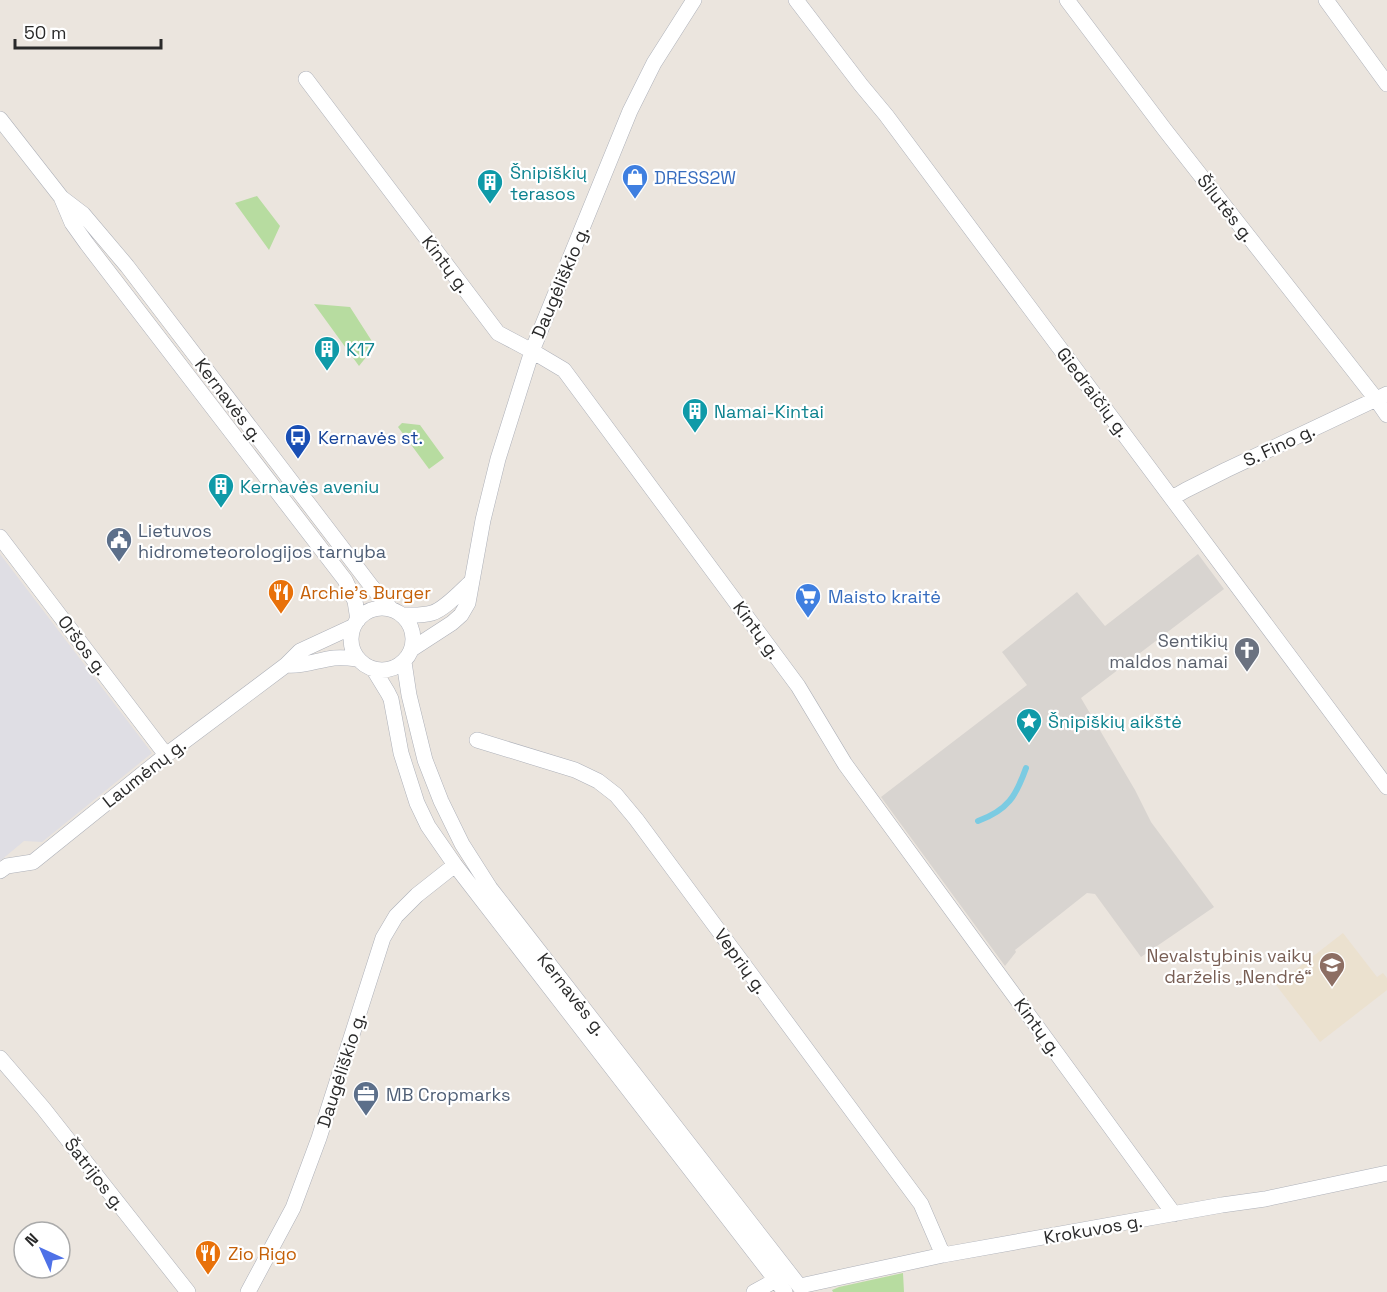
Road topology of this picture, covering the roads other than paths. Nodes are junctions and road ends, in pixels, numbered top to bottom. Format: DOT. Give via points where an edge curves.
graph roads {
  1 [pos="694,0"];
  2 [pos="796,0"];
  3 [pos="1067,0"];
  4 [pos="1326,0"];
  5 [pos="306,79"];
  6 [pos="1387,84"];
  7 [pos="0,119"];
  8 [pos="60,197"];
  9 [pos="532,351"];
  10 [pos="1382,396"];
  11 [pos="1387,415"];
  12 [pos="1172,498"];
  13 [pos="0,537"];
  14 [pos="471,582"];
  15 [pos="396,612"];
  16 [pos="356,623"];
  17 [pos="412,649"];
  18 [pos="358,659"];
  19 [pos="404,662"];
  20 [pos="286,665"];
  21 [pos="374,670"];
  22 [pos="477,740"];
  23 [pos="166,755"];
  24 [pos="1387,787"];
  25 [pos="455,865"];
  26 [pos="0,871"];
  27 [pos="0,1058"];
  28 [pos="1387,1173"];
  29 [pos="1174,1214"];
  30 [pos="943,1255"];
  31 [pos="791,1287"];
  32 [pos="188,1292"];
  33 [pos="248,1292"];
  34 [pos="754,1292"];
  1 -- 9 [label="street, Daugėliškio g." via="654,63 630,111"];
  2 -- 12 [label="street, Giedraičių g."];
  3 -- 10 [label="street, Šilutės g." via="1165,130"];
  4 -- 6 [label="street"];
  5 -- 9 [label="street, Kintų g." via="498,333"];
  7 -- 8 [label="street, Kernavės g."];
  8 -- 15 [label="street, Kernavės g." via="84,214 127,266 372,587"];
  8 -- 16 [label="street, Kernavės g." via="87,244 345,580 355,601"];
  9 -- 14 [label="street, Daugėliškio g." via="498,459"];
  9 -- 29 [label="street, Kintų g." via="564,370 798,686 845,764"];
  10 -- 11 [label="street, Šilutės g."];
  10 -- 12 [label="street, S. Fino g."];
  12 -- 24 [label="street, Giedraičių g."];
  13 -- 23 [label="street, Oršos g."];
  14 -- 15 [label="street" via="434,613"];
  14 -- 17 [label="street, Daugėliškio g." via="468,603 460,615"];
  15 -- 16 [label="street" via="373,609"];
  15 -- 17 [label="street, Kernavės g." via="412,630"];
  16 -- 18 [label="street, Kernavės g." via="351,643"];
  16 -- 20 [label="street, Laumėnų g." via="300,651"];
  17 -- 19 [label="street"];
  18 -- 20 [label="street" via="337,657 306,665"];
  18 -- 21 [label="street, Kernavės g."];
  19 -- 21 [label="street" via="390,670"];
  19 -- 31 [label="street, Kernavės g." via="425,760 467,853"];
  20 -- 23 [label="street, Laumėnų g."];
  21 -- 25 [label="street, Kernavės g." via="391,699 401,753 417,803"];
  22 -- 30 [label="street, Veprių g." via="575,770 616,795 921,1204"];
  23 -- 26 [label="street, Laumėnų g." via="33,862"];
  25 -- 31 [label="street, Kernavės g."];
  25 -- 33 [label="street, Daugėliškio g." via="396,916 383,938 319,1138 292,1208"];
  27 -- 32 [label="street, Šatrijos g."];
  28 -- 29 [label="street, Krokuvos g."];
  29 -- 30 [label="street, Krokuvos g."];
  30 -- 31 [label="street, Krokuvos g."];
  31 -- 34 [label="street, Krokuvos g."];
}
